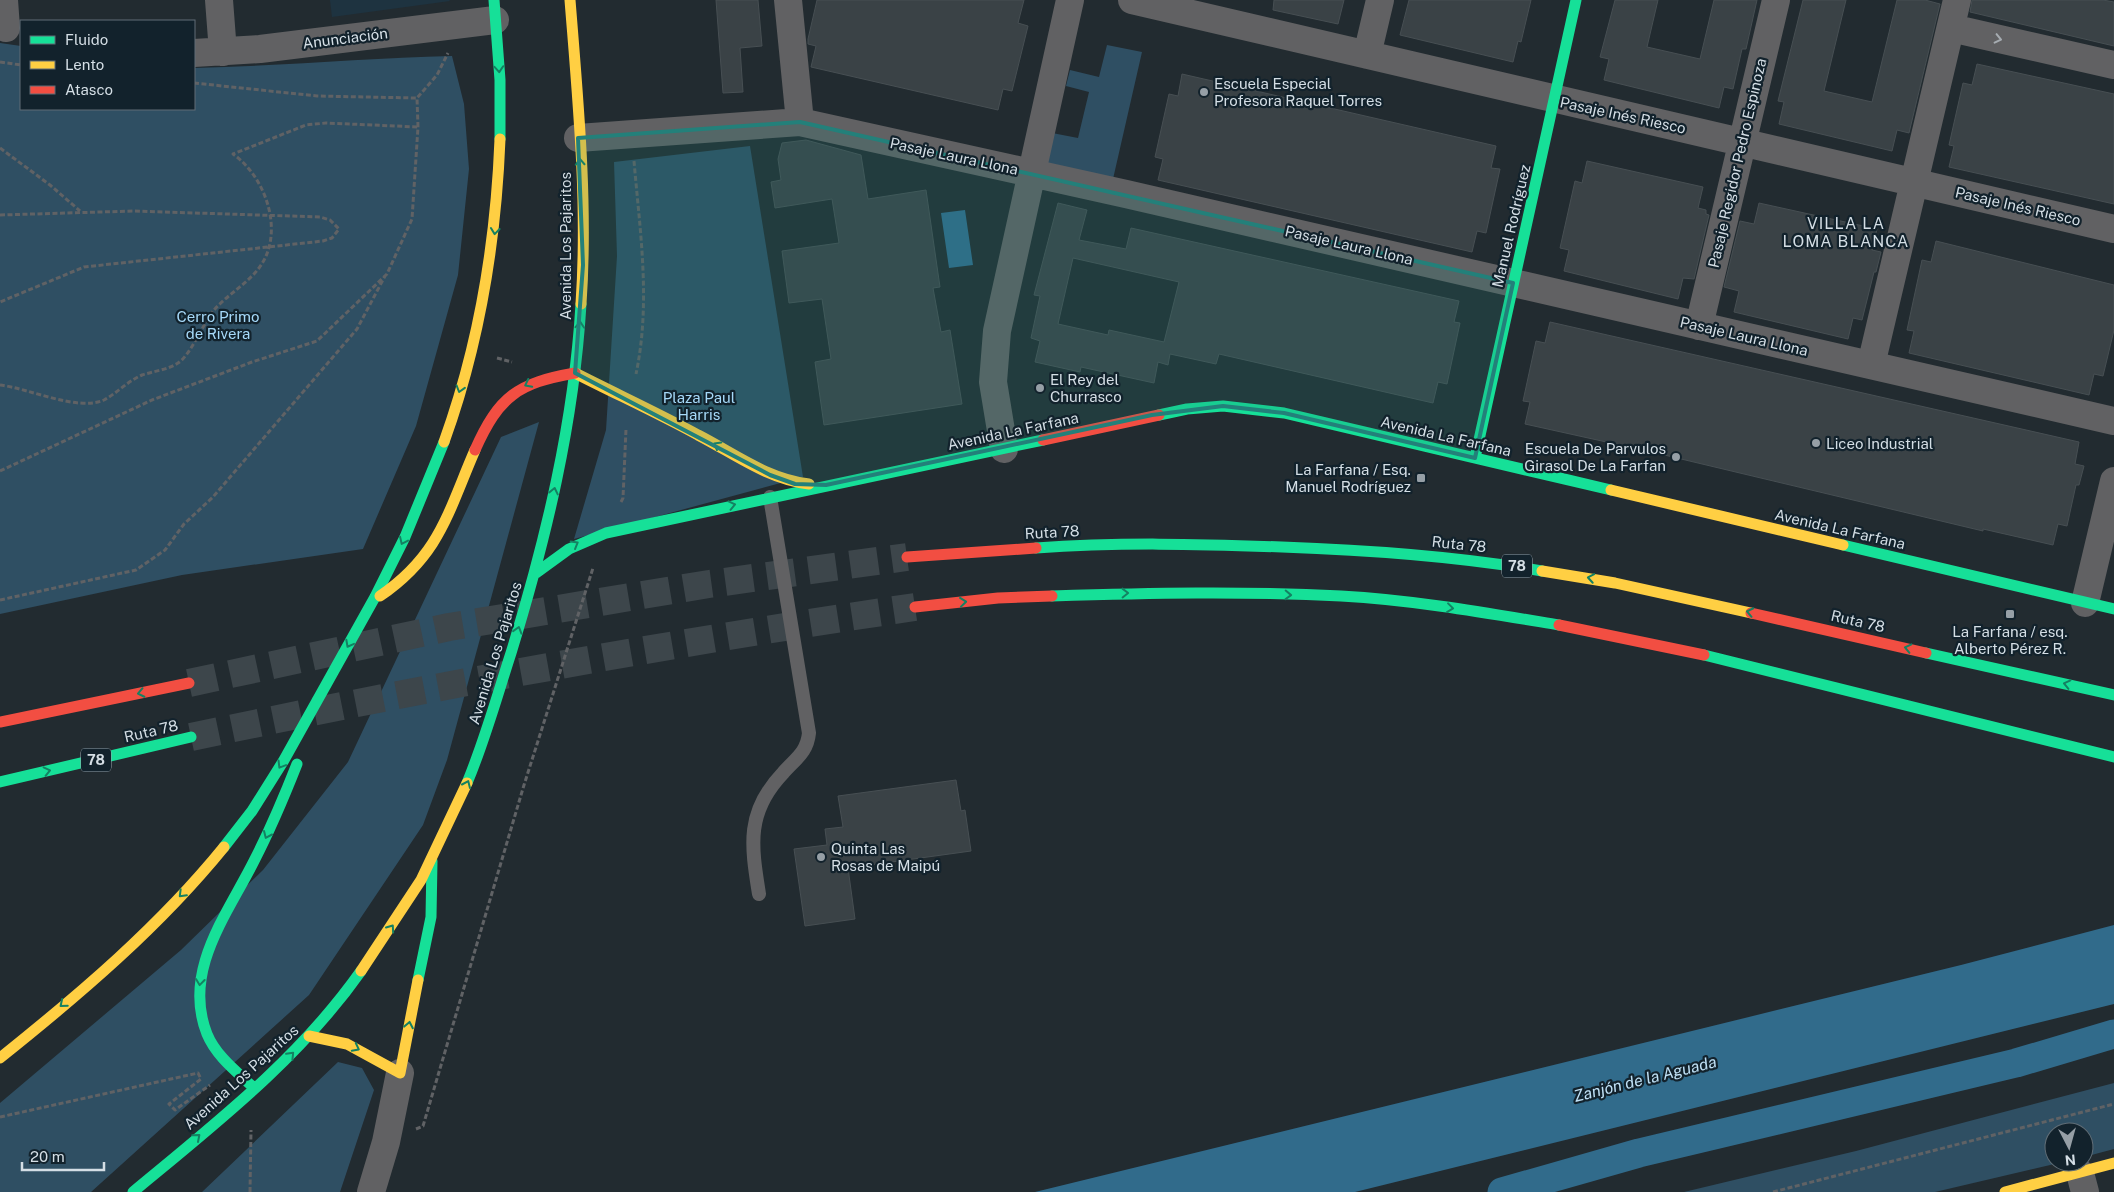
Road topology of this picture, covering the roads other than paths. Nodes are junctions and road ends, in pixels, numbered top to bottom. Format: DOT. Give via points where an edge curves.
graph roads {
  1 [pos="4,0"];
  2 [pos="219,0"];
  3 [pos="570,0"];
  4 [pos="788,0"];
  5 [pos="1070,0"];
  6 [pos="1132,0"];
  7 [pos="1380,0"];
  8 [pos="1576,0"];
  9 [pos="1776,0"];
  10 [pos="1957,0"];
  11 [pos="494,10"];
  12 [pos="9,28"];
  13 [pos="1951,28"];
  14 [pos="223,52"];
  15 [pos="195,53"];
  16 [pos="1367,55"];
  17 [pos="2114,65"];
  18 [pos="1554,100"];
  19 [pos="800,122"];
  20 [pos="578,138"];
  21 [pos="1742,141"];
  22 [pos="1032,173"];
  23 [pos="1914,182"];
  24 [pos="2114,229"];
  25 [pos="1513,283"];
  26 [pos="1699,326"];
  27 [pos="1871,365"];
  28 [pos="575,373"];
  29 [pos="2114,421"];
  30 [pos="1004,450"];
  31 [pos="1474,458"];
  32 [pos="2114,481"];
  33 [pos="826,485"];
  34 [pos="770,496"];
  35 [pos="907,557"];
  36 [pos="536,573"];
  37 [pos="372,601"];
  38 [pos="2086,603"];
  39 [pos="915,607"];
  40 [pos="2114,609"];
  41 [pos="189,683"];
  42 [pos="2114,696"];
  43 [pos="314,708"];
  44 [pos="0,722"];
  45 [pos="192,737"];
  46 [pos="2114,757"];
  47 [pos="0,782"];
  48 [pos="432,857"];
  49 [pos="759,894"];
  50 [pos="309,1036"];
  51 [pos="0,1058"];
  52 [pos="400,1073"];
  53 [pos="254,1088"];
  54 [pos="2114,1163"];
  55 [pos="2083,1182"];
  56 [pos="134,1192"];
  57 [pos="371,1192"];
  58 [pos="2005,1192"];
  1 -- 12 [label="street"];
  2 -- 14 [label="street"];
  3 -- 20 [label="main road, Avenida Los Pajaritos"];
  4 -- 19 [label="street"];
  5 -- 22 [label="street"];
  6 -- 16 [label="street, Pasaje Inés Riesco"];
  7 -- 16 [label="street"];
  8 -- 18 [label="main road, Manuel Rodríguez"];
  9 -- 21 [label="street, Pasaje Regidor Pedro Espinoza"];
  10 -- 13 [label="street"];
  11 -- 14 [label="street, Anunciación" via="452,25"];
  11 -- 37 [label="main road, one-way" via="501,125 499,183 494,237 478,327 430,477 406,536"];
  13 -- 17 [label="street, one-way"];
  13 -- 23 [label="street"];
  14 -- 15 [label="street, Anunciación"];
  16 -- 18 [label="street, Pasaje Inés Riesco"];
  18 -- 21 [label="street, Pasaje Inés Riesco"];
  18 -- 25 [label="main road, Manuel Rodríguez"];
  19 -- 20 [label="street, Pasaje Laura Llona"];
  19 -- 22 [label="street, Pasaje Laura Llona"];
  28 -- 20 [label="main road, Avenida Los Pajaritos, one-way" via="583,265"];
  21 -- 23 [label="street, Pasaje Inés Riesco"];
  21 -- 26 [label="street, Pasaje Regidor Pedro Espinoza"];
  22 -- 25 [label="street, Pasaje Laura Llona"];
  22 -- 30 [label="street" via="997,331 994,359 995,402"];
  23 -- 24 [label="street, Pasaje Inés Riesco"];
  23 -- 27 [label="street"];
  25 -- 26 [label="street, Pasaje Laura Llona"];
  25 -- 31 [label="main road, Manuel Rodríguez"];
  26 -- 27 [label="street, Pasaje Laura Llona"];
  27 -- 29 [label="street, Pasaje Laura Llona"];
  33 -- 28 [label="main road, Avenida La Farfana, one-way" via="795,484 770,475 700,435"];
  36 -- 28 [label="main road, Avenida Los Pajaritos, one-way" via="562,454"];
  28 -- 37 [label="main road, one-way" via="537,380 523,386 502,403 484,428 436,540 411,572"];
  30 -- 31 [label="main road, Avenida La Farfana" via="1152,415 1223,406 1284,413"];
  30 -- 33 [label="main road, Avenida La Farfana"];
  31 -- 38 [label="main road, Avenida La Farfana"];
  32 -- 38 [label="street"];
  33 -- 34 [label="main road, Avenida La Farfana"];
  36 -- 34 [label="main road, Avenida La Farfana, one-way" via="575,544 606,533"];
  34 -- 49 [label="lane" via="809,733 805,750 766,791 756,813 753,844"];
  42 -- 35 [label="main road, Ruta 78 / 78, one-way" via="1615,583 1485,561 1362,550 1201,544 1081,545"];
  48 -- 36 [label="main road, Avenida Los Pajaritos, one-way" via="470,778"];
  37 -- 43 [label="main road, one-way"];
  38 -- 40 [label="main road, Avenida La Farfana"];
  39 -- 46 [label="main road, one-way" via="998,598 1176,592 1342,596 1449,607 1672,647"];
  41 -- 44 [label="main road, one-way"];
  43 -- 51 [label="main road, one-way" via="260,800 199,876 125,950"];
  43 -- 53 [label="main road, one-way" via="284,798 243,884 214,935 201,974 198,998 208,1037 226,1061"];
  47 -- 45 [label="main road, Ruta 78 / 78, one-way"];
  50 -- 48 [label="main road, Avenida Los Pajaritos, one-way" via="404,910"];
  52 -- 48 [label="main road, one-way" via="430,917"];
  50 -- 52 [label="main road, one-way" via="347,1044"];
  53 -- 50 [label="main road, Avenida Los Pajaritos, one-way"];
  52 -- 57 [label="street" via="386,1142"];
  56 -- 53 [label="main road, Avenida Los Pajaritos, one-way"];
  54 -- 55 [label="main road"];
  55 -- 58 [label="main road"];
}
